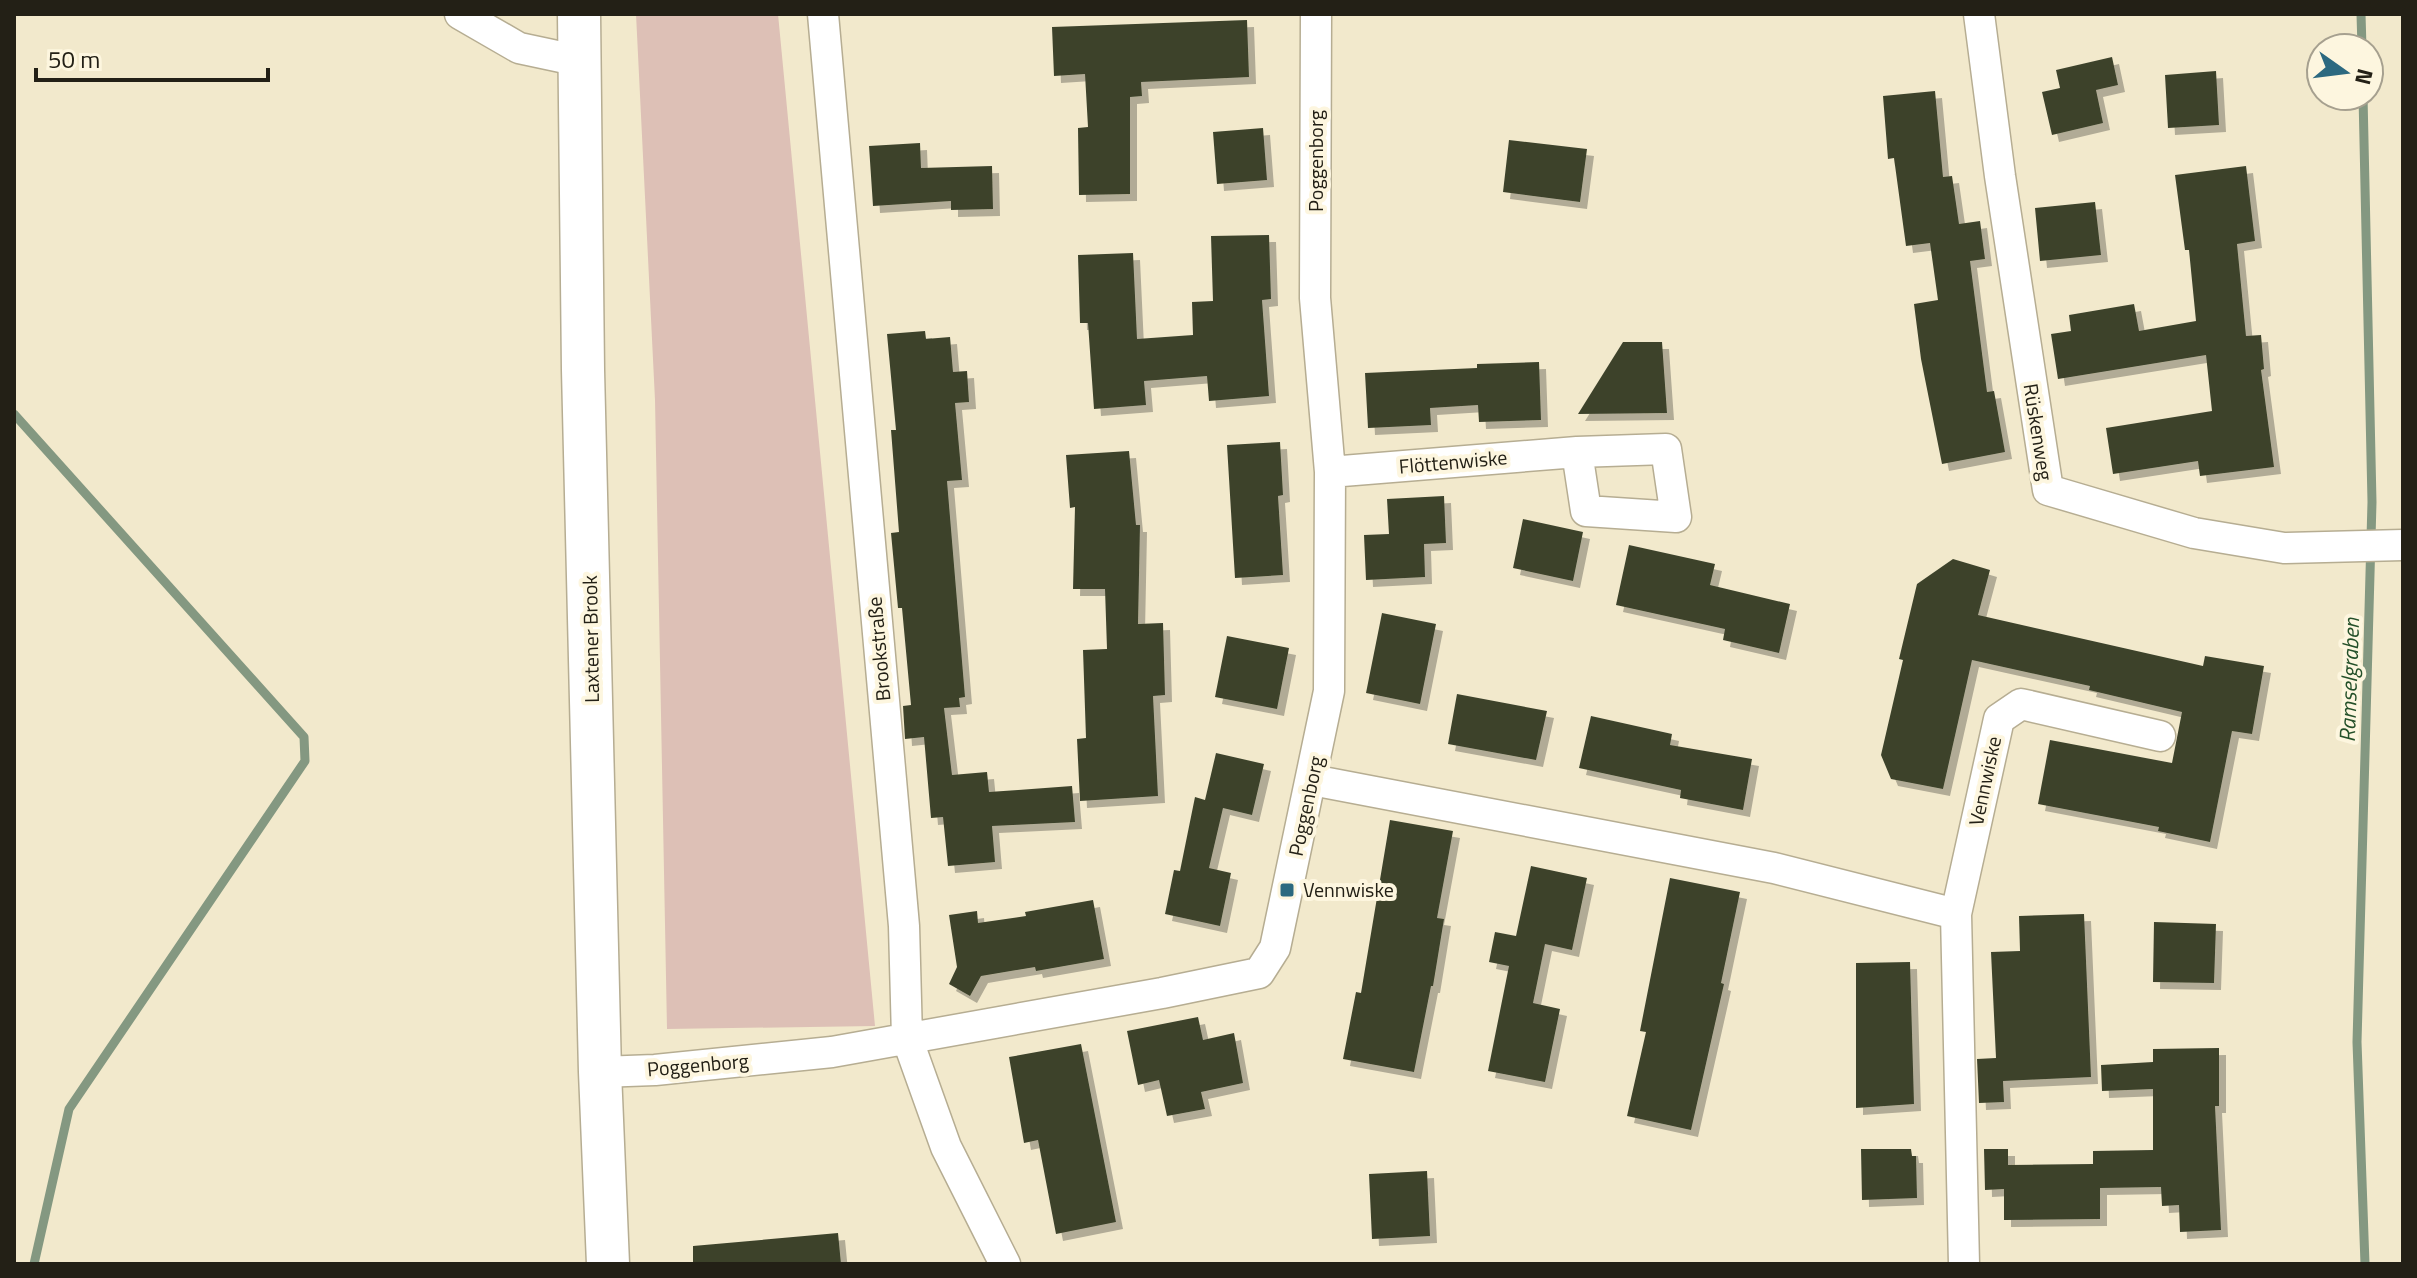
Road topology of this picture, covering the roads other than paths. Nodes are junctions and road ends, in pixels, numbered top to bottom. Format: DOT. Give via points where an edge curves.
graph roads {
  1 [pos="460,14"];
  2 [pos="579,14"];
  3 [pos="823,14"];
  4 [pos="1316,14"];
  5 [pos="1979,14"];
  6 [pos="580,61"];
  7 [pos="1577,452"];
  8 [pos="1330,472"];
  9 [pos="2397,545"];
  10 [pos="2160,736"];
  11 [pos="1312,780"];
  12 [pos="1956,914"];
  13 [pos="907,1038"];
  14 [pos="600,1072"];
  15 [pos="608,1264"];
  16 [pos="1005,1264"];
  17 [pos="1964,1264"];
  1 -- 6 [label="street" via="519,48"];
  2 -- 6 [label="street, Laxtener Brook"];
  3 -- 13 [label="street, Brookstraße" via="904,926"];
  4 -- 8 [label="street, Poggenborg" via="1315,298"];
  5 -- 9 [label="street, Rüskenweg" via="2048,490 2194,533 2284,548"];
  6 -- 14 [label="street, Laxtener Brook"];
  7 -- 8 [label="street, Flöttenwiske"];
  8 -- 11 [label="street, Poggenborg" via="1329,691"];
  10 -- 12 [label="street, Vennwiske" via="2021,704 1999,719"];
  11 -- 12 [label="street" via="1787,870"];
  11 -- 13 [label="street, Poggenborg" via="1275,948 1259,973"];
  12 -- 17 [label="street, Vennwiske"];
  13 -- 14 [label="street, Poggenborg" via="832,1052"];
  13 -- 16 [label="street, Brookstraße" via="946,1147"];
  14 -- 15 [label="street, Laxtener Brook"];
}
